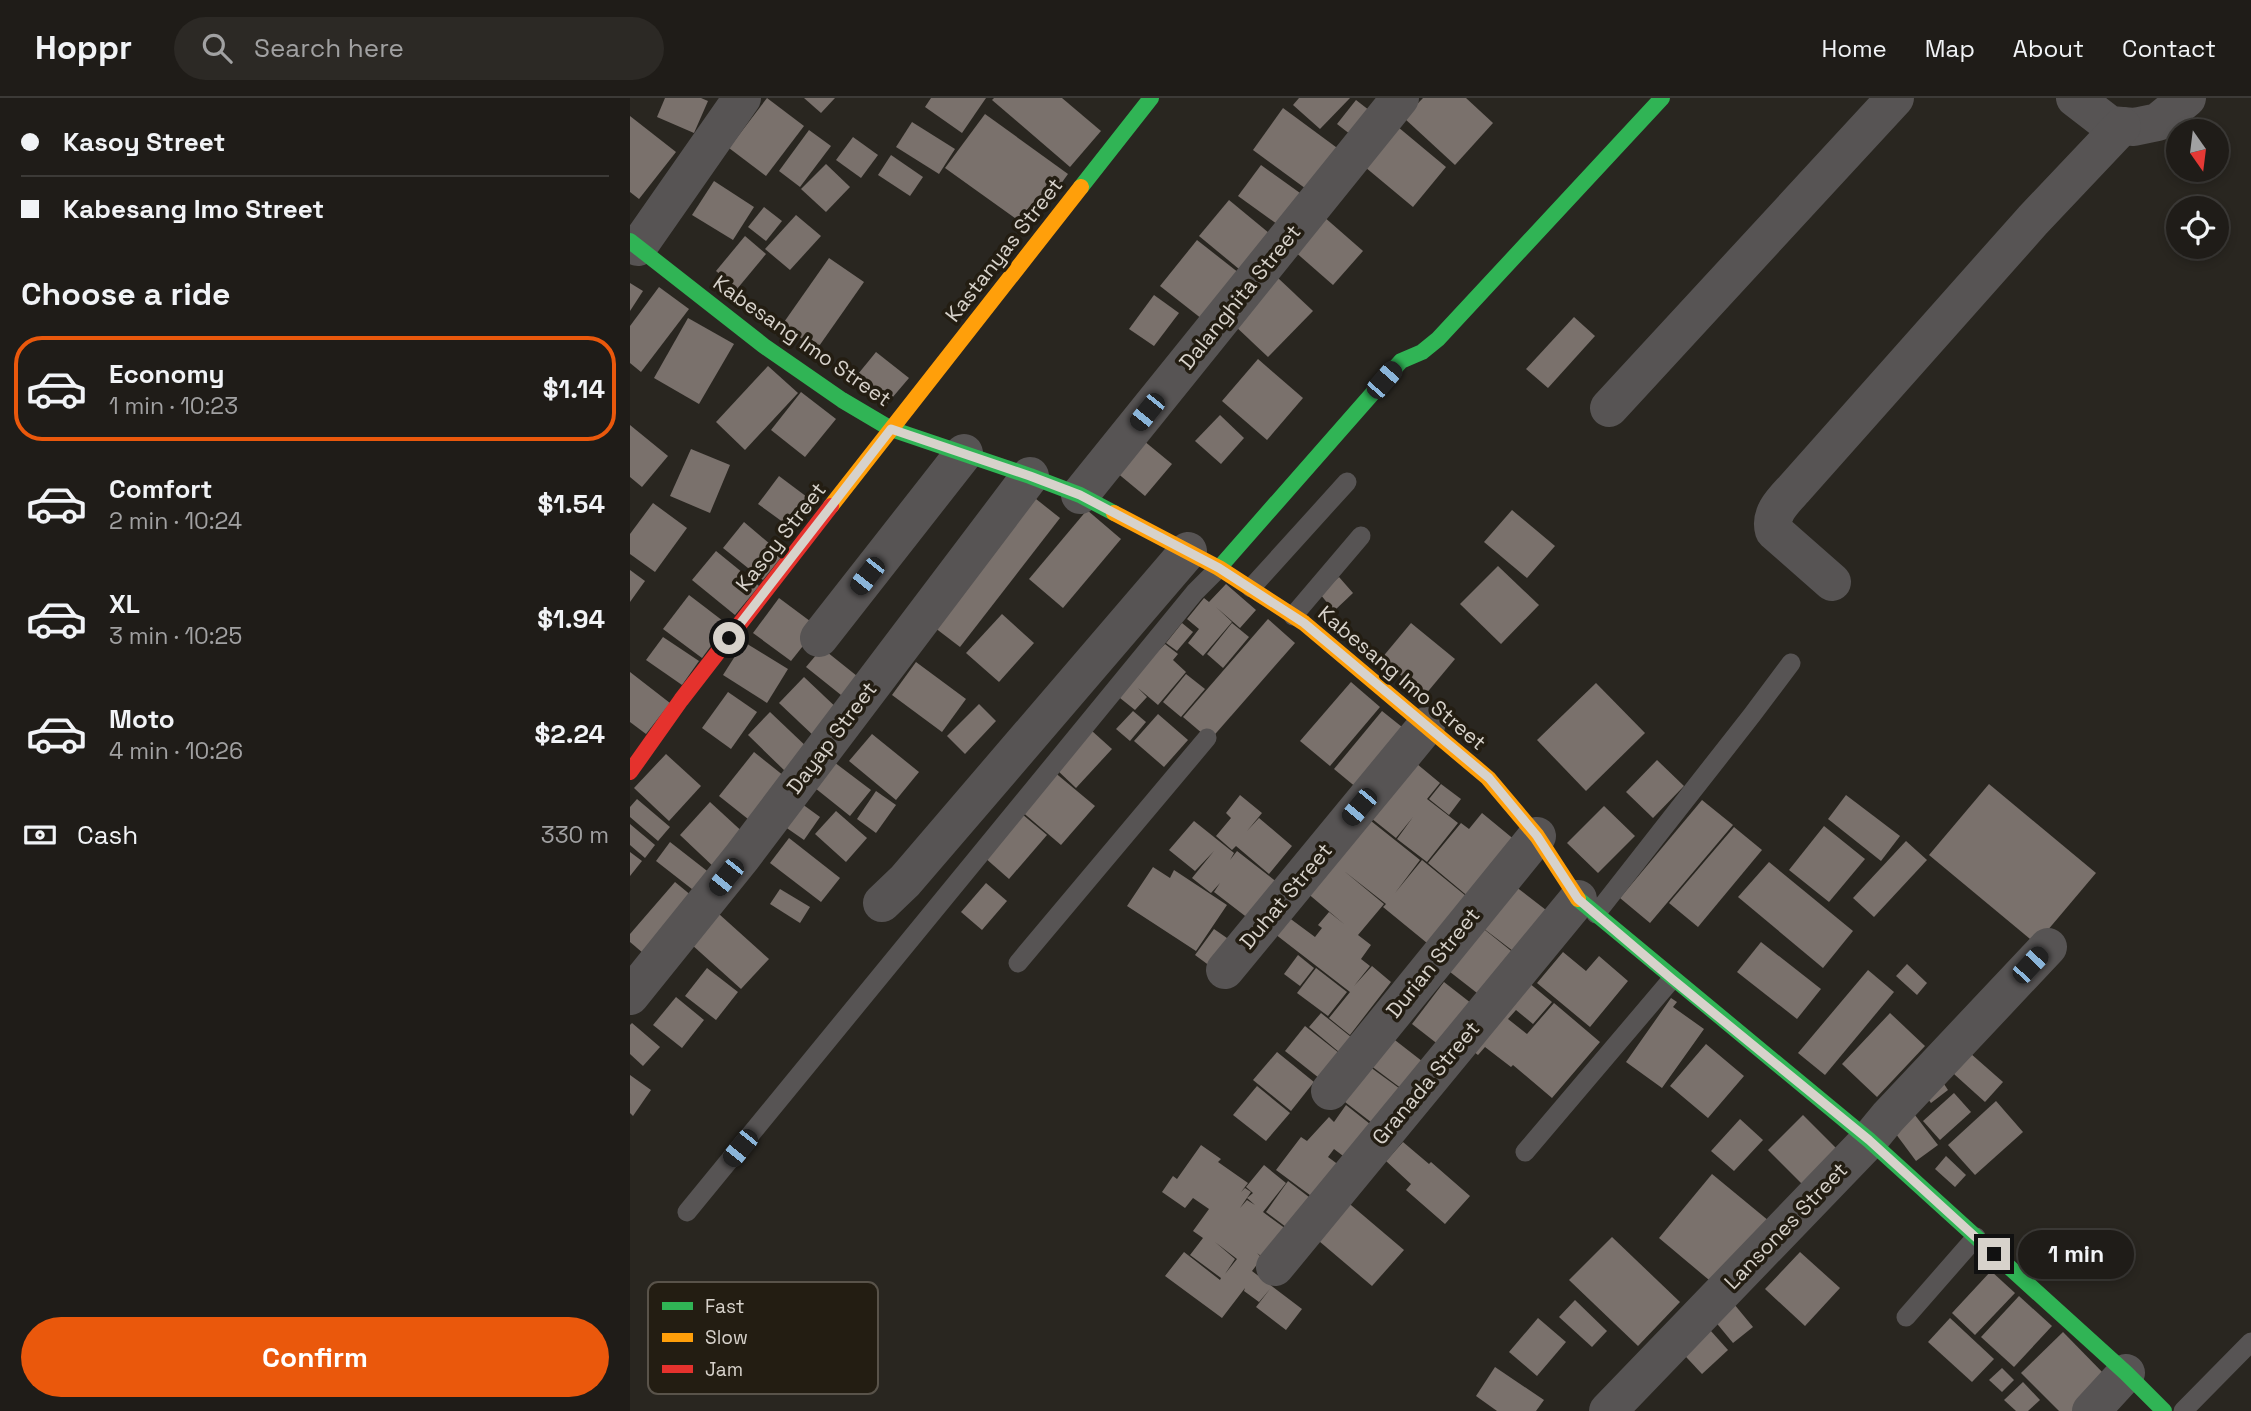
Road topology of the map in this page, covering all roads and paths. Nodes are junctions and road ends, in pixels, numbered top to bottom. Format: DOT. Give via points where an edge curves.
graph roads {
  1 [pos="742,98"];
  2 [pos="1151,98"];
  3 [pos="1400,98"];
  4 [pos="1662,98"];
  5 [pos="1895,98"];
  6 [pos="2075,98"];
  7 [pos="2187,98"];
  8 [pos="2122,126"];
  9 [pos="634,244"];
  10 [pos="1609,408"];
  11 [pos="891,429"];
  12 [pos="964,453"];
  13 [pos="1030,476"];
  14 [pos="1347,482"];
  15 [pos="1080,495"];
  16 [pos="1361,536"];
  17 [pos="1204,560"];
  18 [pos="1832,582"];
  19 [pos="1251,588"];
  20 [pos="1298,619"];
  21 [pos="819,638"];
  22 [pos="1291,639"];
  23 [pos="1791,663"];
  24 [pos="1426,726"];
  25 [pos="1207,738"];
  26 [pos="630,772"];
  27 [pos="1537,836"];
  28 [pos="882,903"];
  29 [pos="1587,906"];
  30 [pos="2048,947"];
  31 [pos="1017,963"];
  32 [pos="1226,970"];
  33 [pos="1672,979"];
  34 [pos="630,996"];
  35 [pos="1330,1091"];
  36 [pos="1869,1140"];
  37 [pos="1525,1152"];
  38 [pos="687,1212"];
  39 [pos="1976,1237"];
  40 [pos="1275,1267"];
  41 [pos="1906,1317"];
  42 [pos="2251,1342"];
  43 [pos="2126,1373"];
  44 [pos="1608,1411"];
  45 [pos="2091,1411"];
  46 [pos="2164,1411"];
  47 [pos="2183,1411"];
  1 -- 9 [label="street"];
  2 -- 11 [label="main road, Kastanyas Street"];
  3 -- 15 [label="street, Dalanghita Street"];
  4 -- 17 [label="main road" via="1438,340 1401,361"];
  5 -- 10 [label="street"];
  6 -- 8 [label="street" via="2110,125"];
  7 -- 8 [label="street" via="2158,122"];
  8 -- 18 [label="street" via="1774,514 1774,531"];
  9 -- 11 [label="main road, Kabesang Imo Street" via="764,346"];
  11 -- 12 [label="main road, Kabesang Imo Street"];
  11 -- 26 [label="main road, Kasoy Street"];
  12 -- 13 [label="main road, Kabesang Imo Street"];
  12 -- 21 [label="street"];
  13 -- 15 [label="main road, Kabesang Imo Street"];
  13 -- 34 [label="street, Dayap Street" via="742,857"];
  14 -- 19 [label="lane"];
  15 -- 17 [label="main road, Kabesang Imo Street"];
  16 -- 20 [label="lane"];
  17 -- 19 [label="main road, Kabesang Imo Street"];
  17 -- 28 [label="street"];
  17 -- 38 [label="lane" via="1195,592"];
  19 -- 20 [label="main road, Kabesang Imo Street"];
  20 -- 22 [label="lane"];
  20 -- 24 [label="main road, Kabesang Imo Street"];
  23 -- 29 [label="lane" via="1728,747"];
  24 -- 27 [label="main road, Kabesang Imo Street" via="1489,778"];
  24 -- 32 [label="street, Duhat Street"];
  25 -- 31 [label="lane"];
  27 -- 29 [label="main road, Kabesang Imo Street"];
  27 -- 35 [label="street, Durian Street"];
  29 -- 33 [label="main road, Kabesang Imo Street"];
  29 -- 40 [label="street, Granada Street"];
  30 -- 36 [label="street, Lansones Street"];
  33 -- 36 [label="main road, Kabesang Imo Street"];
  33 -- 37 [label="lane"];
  36 -- 39 [label="main road, Kabesang Imo Street"];
  36 -- 44 [label="street, Lansones Street"];
  39 -- 41 [label="lane"];
  39 -- 43 [label="main road, Kabesang Imo Street"];
  42 -- 47 [label="lane"];
  43 -- 45 [label="street"];
  43 -- 46 [label="main road, Kabesang Imo Street"];
}
